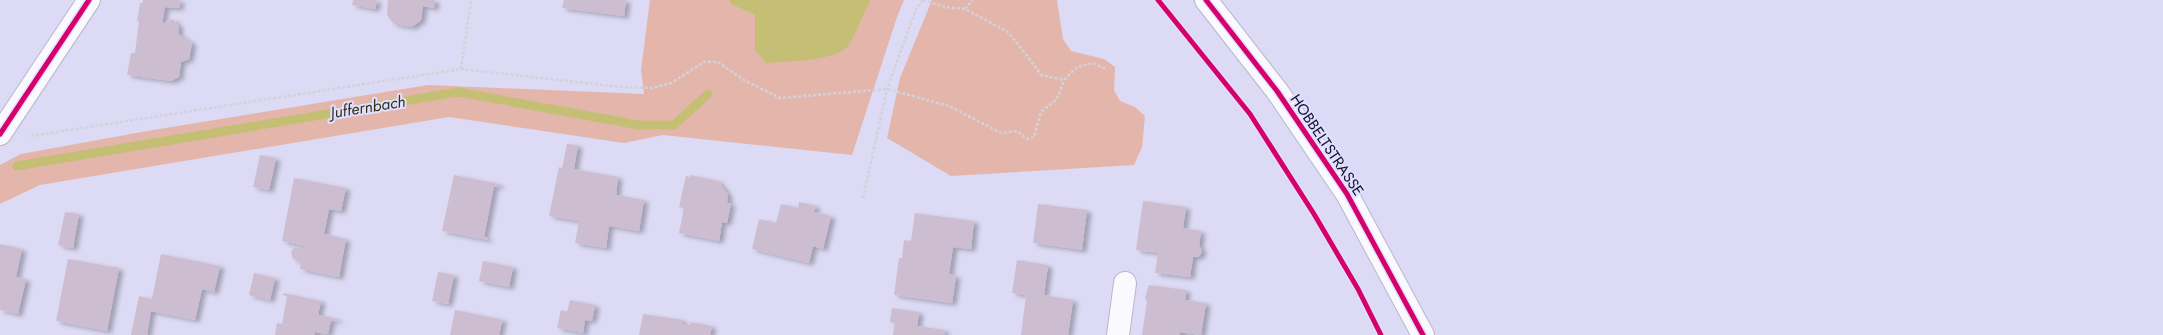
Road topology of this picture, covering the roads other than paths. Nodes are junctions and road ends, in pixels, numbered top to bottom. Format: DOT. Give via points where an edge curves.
graph roads {
  1 [pos="89,0"];
  2 [pos="1206,0"];
  3 [pos="0,134"];
  4 [pos="1125,283"];
  5 [pos="1118,335"];
  6 [pos="1423,335"];
  1 -- 3 [label="street"];
  2 -- 6 [label="street, HOBBELTSTRASSE" via="1277,92 1347,194"];
  4 -- 5 [label="street"];
}
